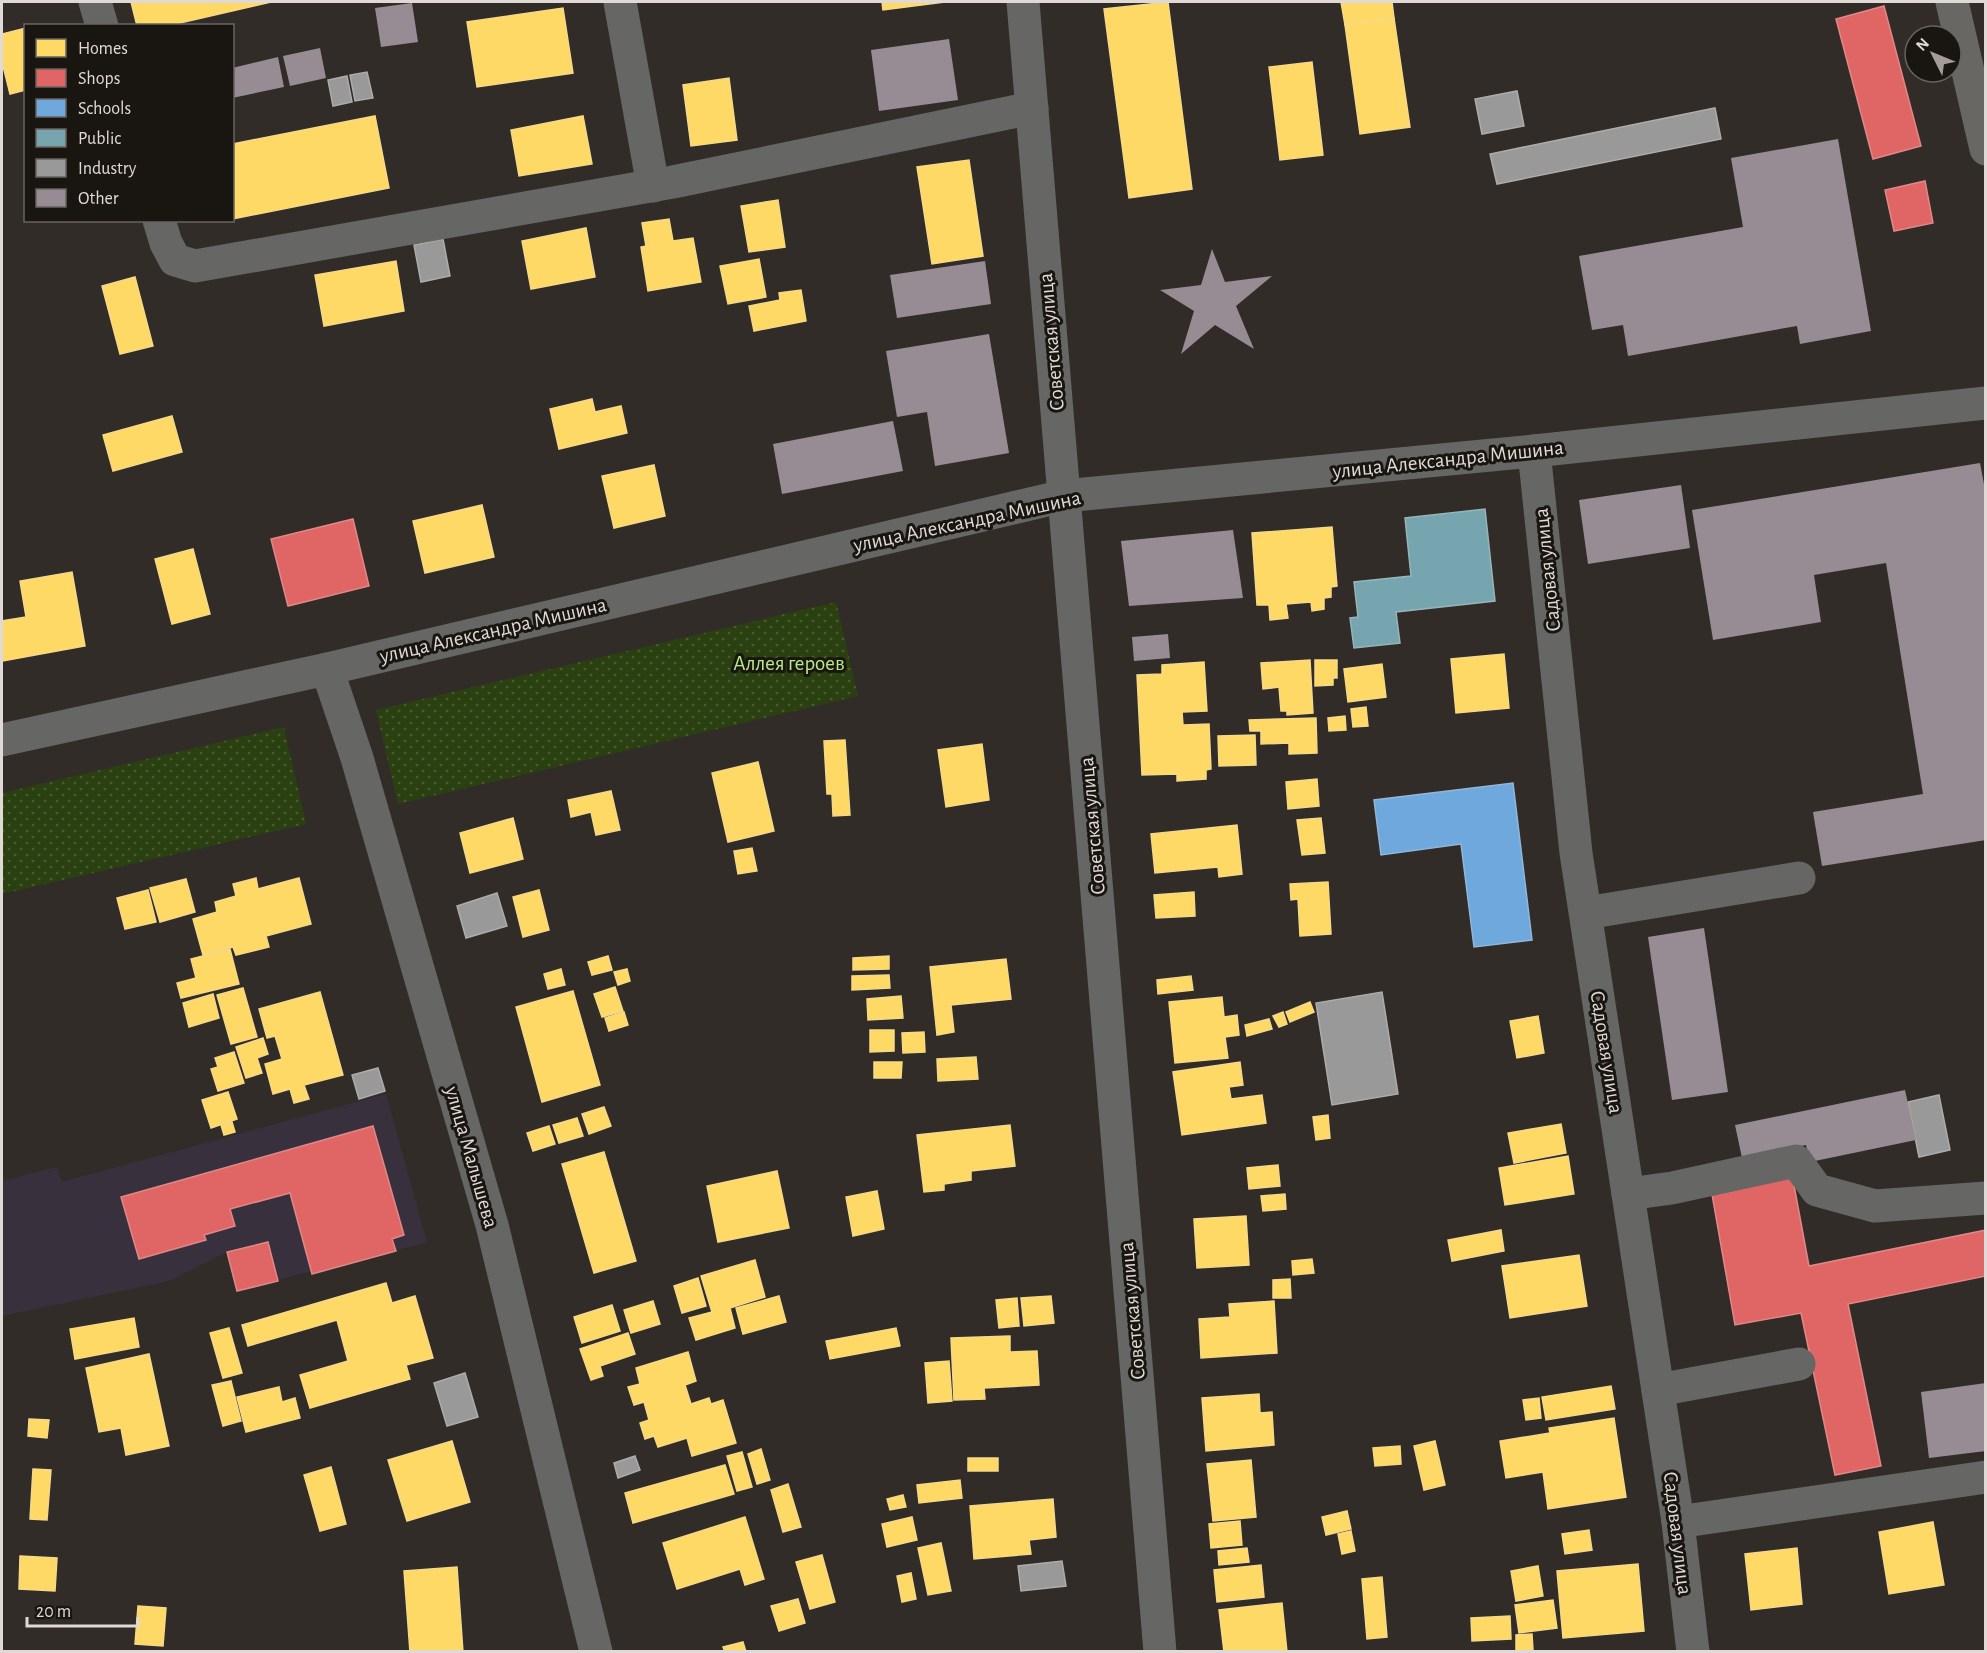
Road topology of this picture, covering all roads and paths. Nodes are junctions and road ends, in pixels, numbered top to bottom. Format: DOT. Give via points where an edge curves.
graph roads {
  1 [pos="95,2"];
  2 [pos="620,2"];
  3 [pos="1023,2"];
  4 [pos="1952,2"];
  5 [pos="101,24"];
  6 [pos="1032,108"];
  7 [pos="1986,148"];
  8 [pos="653,186"];
  9 [pos="160,222"];
  10 [pos="1986,404"];
  11 [pos="1534,451"];
  12 [pos="1064,496"];
  13 [pos="327,669"];
  14 [pos="2,740"];
  15 [pos="1799,878"];
  16 [pos="1586,913"];
  17 [pos="1628,1194"];
  18 [pos="1986,1198"];
  19 [pos="1799,1364"];
  20 [pos="1658,1390"];
  21 [pos="1986,1477"];
  22 [pos="1678,1522"];
  23 [pos="596,1652"];
  24 [pos="1160,1652"];
  25 [pos="1693,1652"];
  1 -- 5 [label="street"];
  2 -- 8 [label="street"];
  3 -- 6 [label="street, Советская улица"];
  4 -- 7 [label="main road"];
  6 -- 8 [label="street"];
  6 -- 12 [label="street, Советская улица"];
  8 -- 9 [label="street" via="195,266 175,260"];
  10 -- 11 [label="street, улица Александра Мишина"];
  11 -- 12 [label="street, улица Александра Мишина"];
  11 -- 16 [label="street, Садовая улица" via="1576,853"];
  12 -- 13 [label="street, улица Александра Мишина"];
  12 -- 24 [label="street, Советская улица"];
  13 -- 14 [label="street, улица Александра Мишина"];
  13 -- 23 [label="street, улица Малышева" via="357,758 492,1225"];
  15 -- 16 [label="street"];
  16 -- 17 [label="street, Садовая улица"];
  17 -- 18 [label="street" via="1796,1161 1817,1190 1875,1206"];
  17 -- 20 [label="street, Садовая улица"];
  19 -- 20 [label="street"];
  20 -- 22 [label="street, Садовая улица"];
  21 -- 22 [label="street"];
  22 -- 25 [label="street, Садовая улица"];
}
